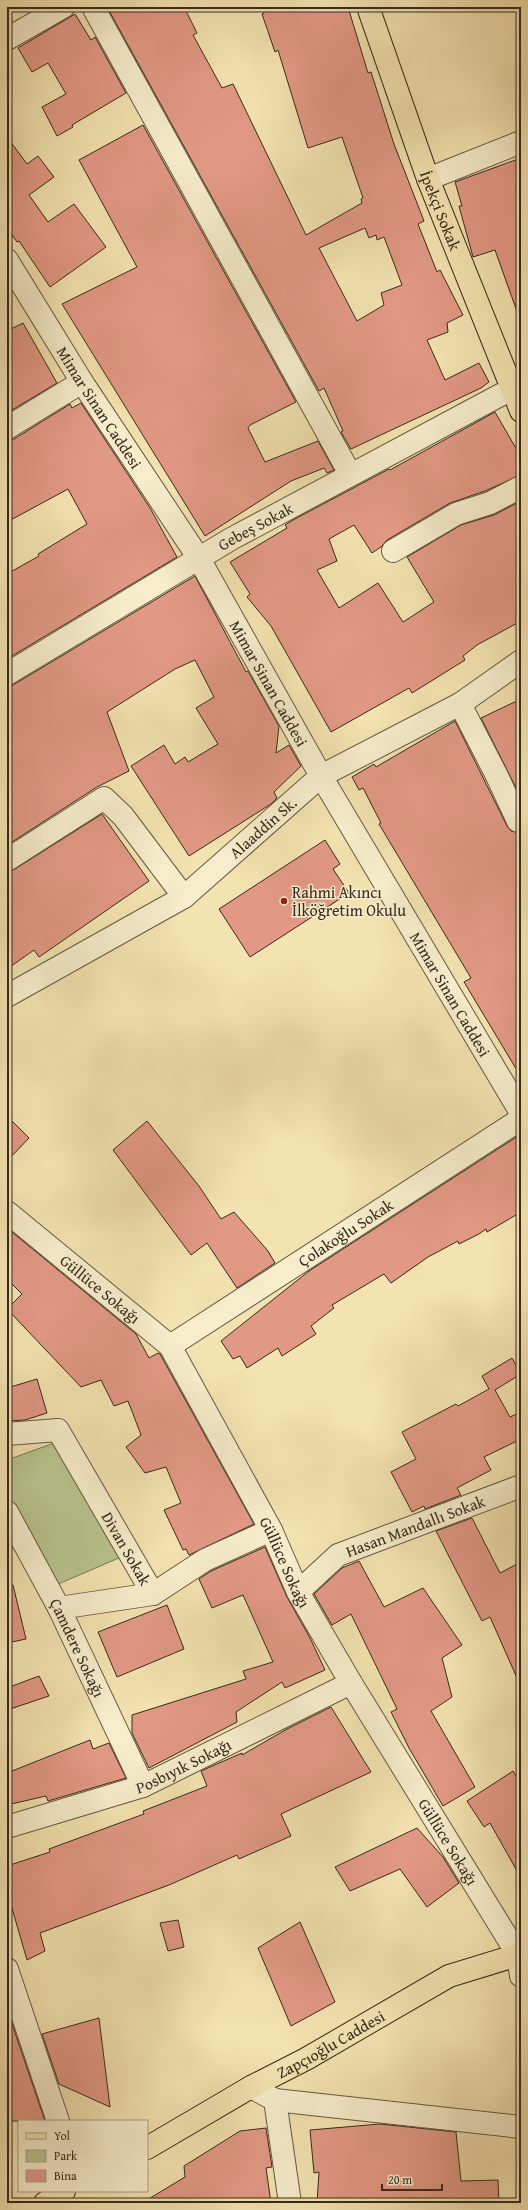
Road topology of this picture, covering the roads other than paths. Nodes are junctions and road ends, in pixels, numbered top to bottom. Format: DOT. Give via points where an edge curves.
graph roads {
  1 [pos="63,7"];
  2 [pos="93,7"];
  3 [pos="368,7"];
  4 [pos="7,39"];
  5 [pos="521,142"];
  6 [pos="428,179"];
  7 [pos="7,260"];
  8 [pos="82,382"];
  9 [pos="516,387"];
  10 [pos="521,411"];
  11 [pos="7,428"];
  12 [pos="350,474"];
  13 [pos="521,487"];
  14 [pos="393,551"];
  15 [pos="198,557"];
  16 [pos="521,661"];
  17 [pos="7,674"];
  18 [pos="460,704"];
  19 [pos="321,776"];
  20 [pos="520,823"];
  21 [pos="7,860"];
  22 [pos="184,897"];
  23 [pos="7,996"];
  24 [pos="521,1113"];
  25 [pos="521,1119"];
  26 [pos="7,1212"];
  27 [pos="170,1346"];
  28 [pos="7,1434"];
  29 [pos="520,1489"];
  30 [pos="7,1512"];
  31 [pos="272,1530"];
  32 [pos="298,1592"];
  33 [pos="153,1594"];
  34 [pos="59,1608"];
  35 [pos="351,1684"];
  36 [pos="144,1786"];
  37 [pos="7,1827"];
  38 [pos="520,1962"];
  39 [pos="8,1973"];
  40 [pos="251,2087"];
  41 [pos="276,2100"];
  42 [pos="58,2120"];
  43 [pos="521,2127"];
  44 [pos="148,2147"];
  45 [pos="62,2192"];
  46 [pos="78,2192"];
  47 [pos="46,2203"];
  48 [pos="66,2203"];
  49 [pos="290,2203"];
  1 -- 4 [label="street"];
  2 -- 12 [label="street"];
  3 -- 6 [label="main road, İpekçi Sokak"];
  5 -- 6 [label="street"];
  6 -- 9 [label="main road, İpekçi Sokak"];
  7 -- 8 [label="street, Mimar Sinan Caddesi"];
  8 -- 11 [label="street"];
  8 -- 15 [label="street, Mimar Sinan Caddesi"];
  9 -- 10 [label="main road, İpekçi Sokak"];
  9 -- 12 [label="street, Gebeş Sokak"];
  12 -- 15 [label="street, Gebeş Sokak"];
  13 -- 14 [label="street" via="490,503 456,514"];
  15 -- 17 [label="street, Gebeş Sokak"];
  15 -- 19 [label="street, Mimar Sinan Caddesi"];
  16 -- 18 [label="street, Alaaddin Sk."];
  18 -- 19 [label="street, Alaaddin Sk."];
  18 -- 20 [label="street"];
  19 -- 22 [label="street, Alaaddin Sk."];
  19 -- 24 [label="street, Mimar Sinan Caddesi"];
  21 -- 22 [label="street" via="104,798 123,816"];
  22 -- 23 [label="street, Alaaddin Sk."];
  25 -- 27 [label="street, Çolakoğlu Sokak"];
  26 -- 27 [label="street, Güllüce Sokağı"];
  27 -- 31 [label="street, Güllüce Sokağı"];
  28 -- 33 [label="street, Divan Sokak" via="58,1430"];
  29 -- 32 [label="street, Hasan Mandallı Sokak" via="338,1555"];
  30 -- 34 [label="street, Çamdere Sokağı"];
  31 -- 32 [label="street, Güllüce Sokağı"];
  31 -- 33 [label="street, Divan Sokak" via="205,1560"];
  32 -- 35 [label="street, Güllüce Sokağı"];
  33 -- 34 [label="street"];
  34 -- 36 [label="street, Çamdere Sokağı"];
  35 -- 36 [label="street, Posbıyık Sokağı"];
  35 -- 38 [label="street, Güllüce Sokağı"];
  36 -- 37 [label="street, Posbıyık Sokağı"];
  38 -- 40 [label="main road, Zapçıoğlu Caddesi" via="449,1976 306,2059"];
  39 -- 42 [label="street"];
  40 -- 41 [label="street"];
  40 -- 44 [label="main road, Zapçıoğlu Caddesi"];
  41 -- 43 [label="street"];
  41 -- 49 [label="street"];
  45 -- 47 [label="main road"];
  46 -- 48 [label="main road"];
}
